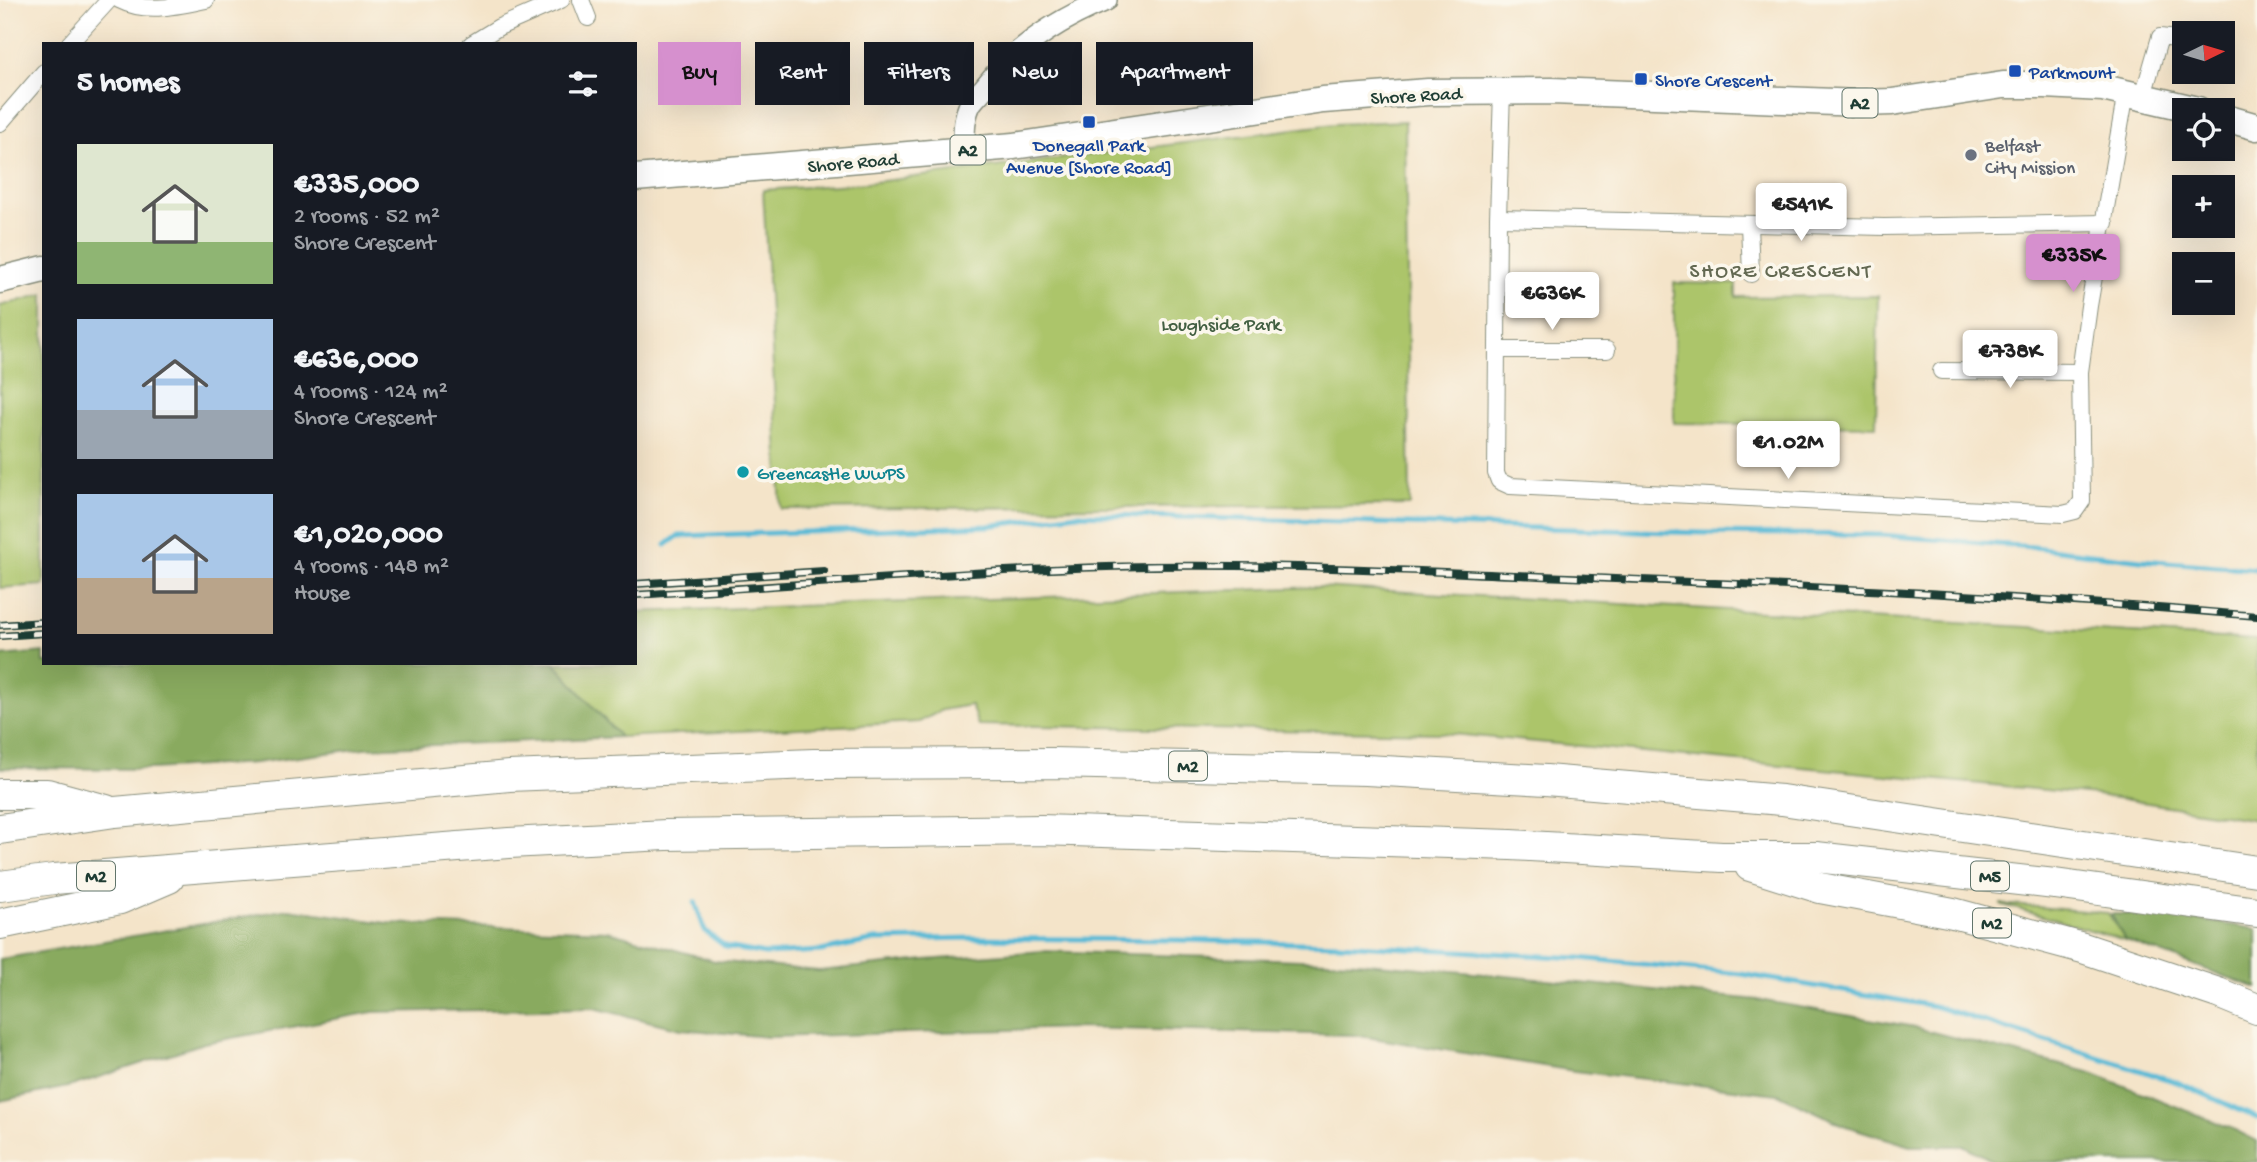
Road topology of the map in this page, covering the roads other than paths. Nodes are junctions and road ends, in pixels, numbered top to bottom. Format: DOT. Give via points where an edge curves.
graph roads {
  1 [pos="108,0"];
  2 [pos="119,0"];
  3 [pos="206,0"];
  4 [pos="561,0"];
  5 [pos="581,0"];
  6 [pos="1106,0"];
  7 [pos="588,19"];
  8 [pos="2172,38"];
  9 [pos="71,42"];
  10 [pos="474,42"];
  11 [pos="42,74"];
  12 [pos="1502,91"];
  13 [pos="2134,94"];
  14 [pos="2172,104"];
  15 [pos="2235,121"];
  16 [pos="0,123"];
  17 [pos="2257,127"];
  18 [pos="964,151"];
  19 [pos="637,178"];
  20 [pos="1498,218"];
  21 [pos="1749,223"];
  22 [pos="2105,223"];
  23 [pos="42,270"];
  24 [pos="1751,274"];
  25 [pos="0,280"];
  26 [pos="1498,350"];
  27 [pos="1607,350"];
  28 [pos="1941,370"];
  29 [pos="2080,372"];
  30 [pos="0,794"];
  31 [pos="115,812"];
  32 [pos="0,829"];
  33 [pos="1722,857"];
  34 [pos="192,868"];
  35 [pos="2257,872"];
  36 [pos="0,886"];
  37 [pos="2257,912"];
  38 [pos="0,924"];
  39 [pos="2257,1009"];
  1 -- 9 [label="street"];
  2 -- 3 [label="street" via="146,9"];
  4 -- 10 [label="street"];
  5 -- 7 [label="street"];
  6 -- 18 [label="street" via="1041,34 1001,66 971,103"];
  8 -- 13 [label="street" via="2160,37"];
  11 -- 16 [label="street"];
  12 -- 13 [label="main road, Shore Road / A2" via="1819,103 1892,102 2003,85 2079,86"];
  12 -- 18 [label="main road, Shore Road / A2" via="1323,100"];
  12 -- 20 [label="street"];
  13 -- 14 [label="main road, Shore Road / A2"];
  13 -- 22 [label="street"];
  15 -- 17 [label="main road"];
  18 -- 19 [label="main road, Shore Road / A2"];
  20 -- 21 [label="street"];
  20 -- 26 [label="street"];
  21 -- 22 [label="street" via="1884,227"];
  21 -- 24 [label="street"];
  22 -- 29 [label="street"];
  23 -- 25 [label="main road"];
  26 -- 27 [label="street"];
  26 -- 29 [label="street" via="1496,473 1499,481 1510,486 2063,514 2075,511 2082,501"];
  28 -- 29 [label="street"];
  30 -- 31 [label="highway" via="47,794"];
  31 -- 32 [label="highway, M2"];
  31 -- 35 [label="highway, M2" via="509,776 814,764 1051,763 1366,771 1546,780 1783,800"];
  33 -- 34 [label="highway, M2" via="1511,845 1054,831 841,831 509,843"];
  33 -- 37 [label="highway, M5" via="1816,857 1880,863"];
  33 -- 39 [label="highway, M2" via="1820,888 1953,912 2083,948"];
  34 -- 36 [label="highway, M2"];
  34 -- 38 [label="highway" via="120,899"];
}
